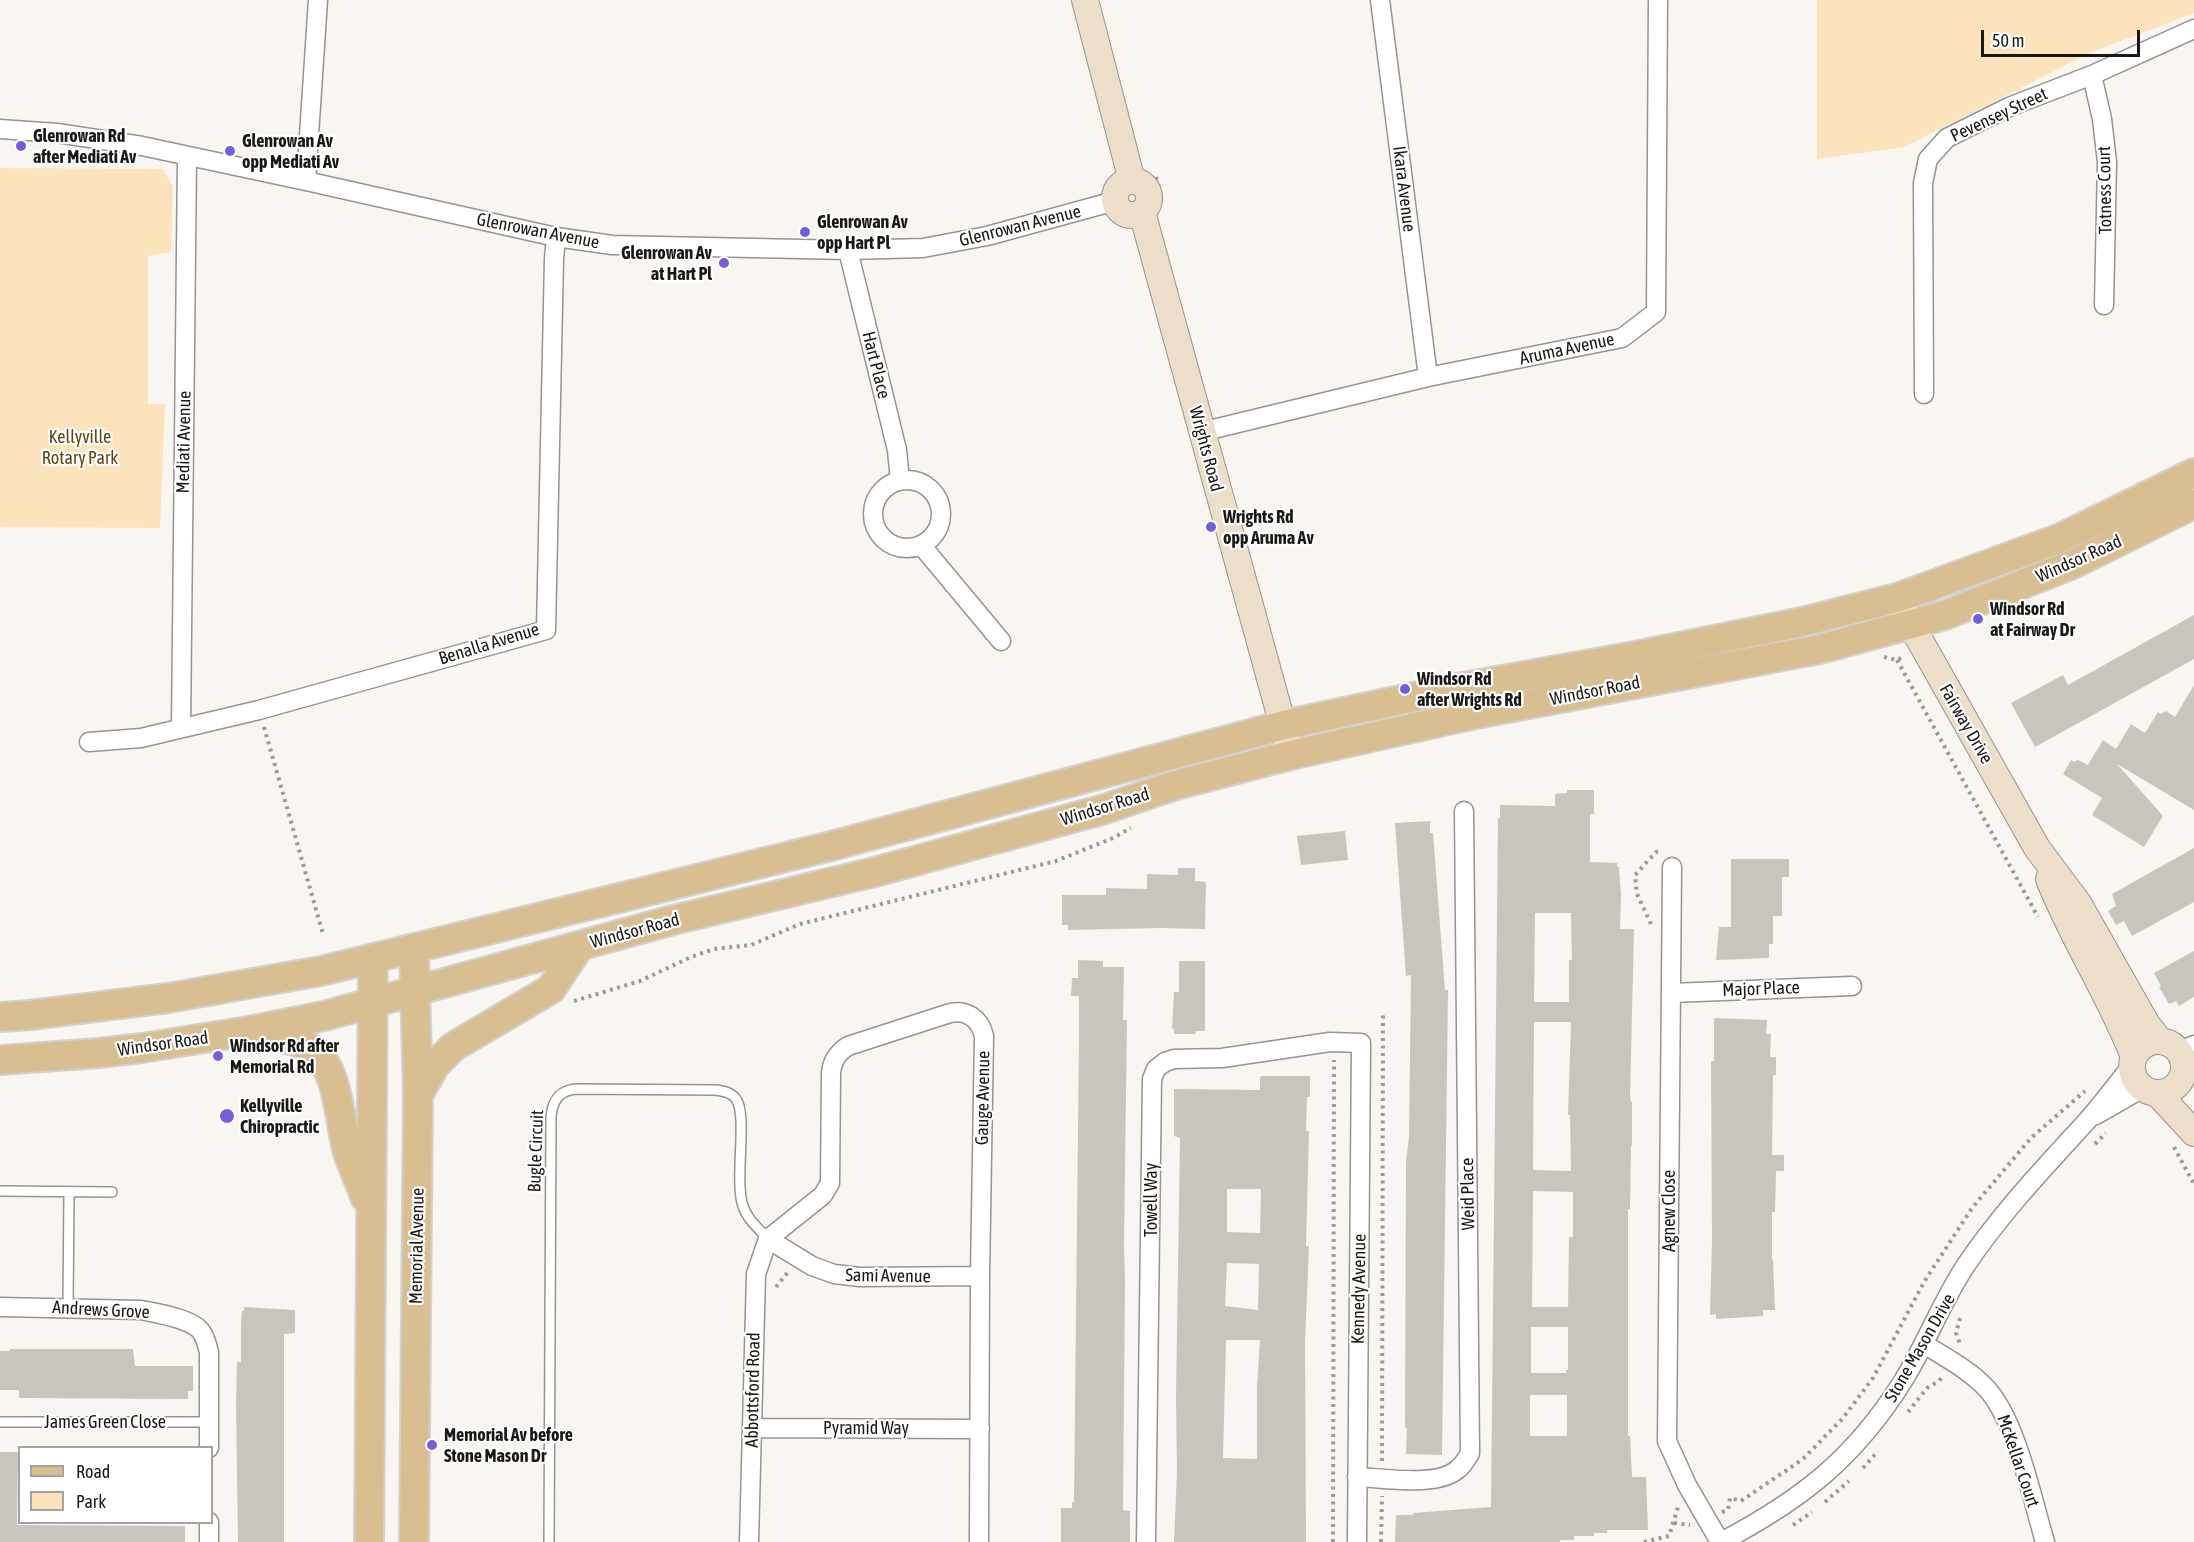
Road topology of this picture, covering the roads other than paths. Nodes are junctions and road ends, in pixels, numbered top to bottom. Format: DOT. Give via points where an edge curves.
graph roads {
  1 [pos="318,0"];
  2 [pos="1084,0"];
  3 [pos="1380,0"];
  4 [pos="1658,0"];
  5 [pos="2194,29"];
  6 [pos="2092,75"];
  7 [pos="0,129"];
  8 [pos="187,156"];
  9 [pos="306,181"];
  10 [pos="1132,181"];
  11 [pos="1115,201"];
  12 [pos="1142,212"];
  13 [pos="556,237"];
  14 [pos="848,250"];
  15 [pos="2104,305"];
  16 [pos="1428,377"];
  17 [pos="1924,394"];
  18 [pos="1202,432"];
  19 [pos="2194,473"];
  20 [pos="900,481"];
  21 [pos="2194,504"];
  22 [pos="921,545"];
  23 [pos="1897,598"];
  24 [pos="1911,623"];
  25 [pos="1001,641"];
  26 [pos="1284,725"];
  27 [pos="181,728"];
  28 [pos="89,742"];
  29 [pos="1291,754"];
  30 [pos="1464,811"];
  31 [pos="2037,848"];
  32 [pos="1672,867"];
  33 [pos="579,947"];
  34 [pos="414,949"];
  35 [pos="373,959"];
  36 [pos="1852,986"];
  37 [pos="415,991"];
  38 [pos="1671,993"];
  39 [pos="372,1002"];
  40 [pos="0,1017"];
  41 [pos="249,1031"];
  42 [pos="1361,1043"];
  43 [pos="0,1060"];
  44 [pos="2133,1061"];
  45 [pos="2174,1066"];
  46 [pos="418,1095"];
  47 [pos="2087,1121"];
  48 [pos="2194,1124"];
  49 [pos="2183,1139"];
  50 [pos="0,1191"];
  51 [pos="69,1192"];
  52 [pos="112,1192"];
  53 [pos="370,1210"];
  54 [pos="768,1239"];
  55 [pos="980,1276"];
  56 [pos="0,1307"];
  57 [pos="68,1307"];
  58 [pos="1924,1344"];
  59 [pos="0,1422"];
  60 [pos="209,1422"];
  61 [pos="752,1428"];
  62 [pos="980,1429"];
  63 [pos="209,1446"];
  64 [pos="1358,1477"];
  65 [pos="209,1524"];
  66 [pos="1356,1540"];
  67 [pos="209,1542"];
  68 [pos="369,1542"];
  69 [pos="414,1542"];
  70 [pos="549,1542"];
  71 [pos="749,1542"];
  72 [pos="980,1542"];
  73 [pos="1146,1542"];
  74 [pos="1721,1542"];
  75 [pos="2045,1542"];
  1 -- 9 [label="street"];
  2 -- 10 [label="street"];
  3 -- 16 [label="street, Ikara Avenue"];
  4 -- 16 [label="street, Aruma Avenue" via="1656,312 1622,338"];
  5 -- 6 [label="street, Pevensey Street"];
  6 -- 15 [label="street, Totness Court" via="2107,162"];
  6 -- 17 [label="street, Pevensey Street" via="2009,107 1947,138 1928,159 1923,183"];
  7 -- 8 [label="street, Glenrowan Avenue" via="98,139"];
  8 -- 9 [label="street, Glenrowan Avenue"];
  8 -- 27 [label="street, Mediati Avenue"];
  9 -- 13 [label="street, Glenrowan Avenue"];
  10 -- 11 [label="street" via="1119,187"];
  10 -- 12 [label="street" via="1148,190 1148,205"];
  11 -- 12 [label="street" via="1119,210 1128,215"];
  11 -- 14 [label="street, Glenrowan Avenue" via="939,246"];
  12 -- 18 [label="street, Wrights Road"];
  13 -- 14 [label="street, Glenrowan Avenue" via="658,248"];
  13 -- 27 [label="street, Benalla Avenue" via="546,630"];
  14 -- 20 [label="street, Hart Place" via="897,450"];
  16 -- 18 [label="street, Aruma Avenue"];
  18 -- 26 [label="street, Wrights Road"];
  19 -- 23 [label="main road, Windsor Road" via="2061,538"];
  20 -- 22 [label="street" via="921,484 937,499 940,520 930,539"];
  20 -- 22 [label="street" via="882,491 873,509 873,520 882,538 891,544 911,548"];
  21 -- 24 [label="main road, Windsor Road" via="2073,564 1945,615"];
  22 -- 25 [label="street"];
  23 -- 24 [label="street, Fairway Drive"];
  23 -- 26 [label="main road, Windsor Road" via="1802,622"];
  24 -- 29 [label="main road, Windsor Road" via="1820,649 1476,714"];
  24 -- 31 [label="street, Fairway Drive"];
  26 -- 29 [label="street, Wrights Road"];
  26 -- 34 [label="main road, Windsor Road" via="831,846"];
  27 -- 28 [label="street, Benalla Avenue" via="141,738"];
  29 -- 33 [label="main road, Windsor Road" via="893,867"];
  30 -- 64 [label="street, Weid Place" via="1470,1453 1459,1469 1443,1478"];
  31 -- 44 [label="street, Fairway Drive" via="2063,914 2123,1028"];
  31 -- 45 [label="street, Fairway Drive" via="2078,903"];
  32 -- 38 [label="street, Agnew Close"];
  33 -- 37 [label="main road, Windsor Road"];
  33 -- 46 [label="main road" via="551,989 453,1047 435,1065"];
  34 -- 35 [label="main road, Windsor Road"];
  34 -- 37 [label="main road, Memorial Avenue"];
  35 -- 39 [label="main road"];
  35 -- 40 [label="main road, Windsor Road" via="179,997"];
  36 -- 38 [label="street, Major Place"];
  37 -- 39 [label="main road, Windsor Road"];
  37 -- 46 [label="main road, Memorial Avenue"];
  38 -- 74 [label="street, Agnew Close" via="1667,1441"];
  39 -- 41 [label="main road, Windsor Road"];
  39 -- 53 [label="main road"];
  41 -- 43 [label="main road, Windsor Road" via="99,1053"];
  41 -- 53 [label="main road" via="299,1042 321,1058 329,1071 348,1153"];
  42 -- 64 [label="street, Kennedy Avenue"];
  42 -- 73 [label="street, Towell Way" via="1330,1042 1222,1058 1174,1059 1156,1069 1152,1079"];
  44 -- 45 [label="street, Fairway Drive" via="2133,1074"];
  44 -- 45 [label="street" via="2146,1044"];
  44 -- 47 [label="street, Stone Mason Drive"];
  45 -- 47 [label="street, Stone Mason Drive"];
  45 -- 48 [label="street, Fairway Drive"];
  45 -- 49 [label="street, Fairway Drive"];
  46 -- 69 [label="main road, Memorial Avenue"];
  47 -- 58 [label="street, Stone Mason Drive" via="2010,1205 1965,1267"];
  50 -- 51 [label="lane"];
  51 -- 52 [label="lane"];
  51 -- 57 [label="lane"];
  53 -- 68 [label="main road"];
  54 -- 55 [label="street, Sami Avenue" via="812,1266 834,1274"];
  54 -- 55 [label="street, Gauge Avenue" via="823,1195 830,1183 831,1073 837,1054 848,1046 959,1012 973,1017 984,1036"];
  54 -- 61 [label="street, Abbottsford Road" via="760,1257 754,1292"];
  54 -- 70 [label="lane, Bugle Circuit" via="743,1206 741,1111 731,1094 715,1090 577,1089 556,1097 551,1116"];
  55 -- 62 [label="street, Gauge Avenue"];
  56 -- 57 [label="street, Andrews Grove"];
  57 -- 60 [label="street, Andrews Grove" via="141,1310 198,1328 209,1352"];
  58 -- 74 [label="street, Stone Mason Drive" via="1880,1416 1842,1459 1806,1491"];
  58 -- 75 [label="street, McKellar Court" via="1972,1375 1989,1391 2003,1413"];
  59 -- 60 [label="lane, James Green Close"];
  60 -- 63 [label="street"];
  61 -- 62 [label="street, Pyramid Way"];
  61 -- 71 [label="street, Abbottsford Road"];
  62 -- 72 [label="street, Gauge Avenue"];
  64 -- 66 [label="street, Kennedy Avenue"];
  65 -- 67 [label="street"];
}
